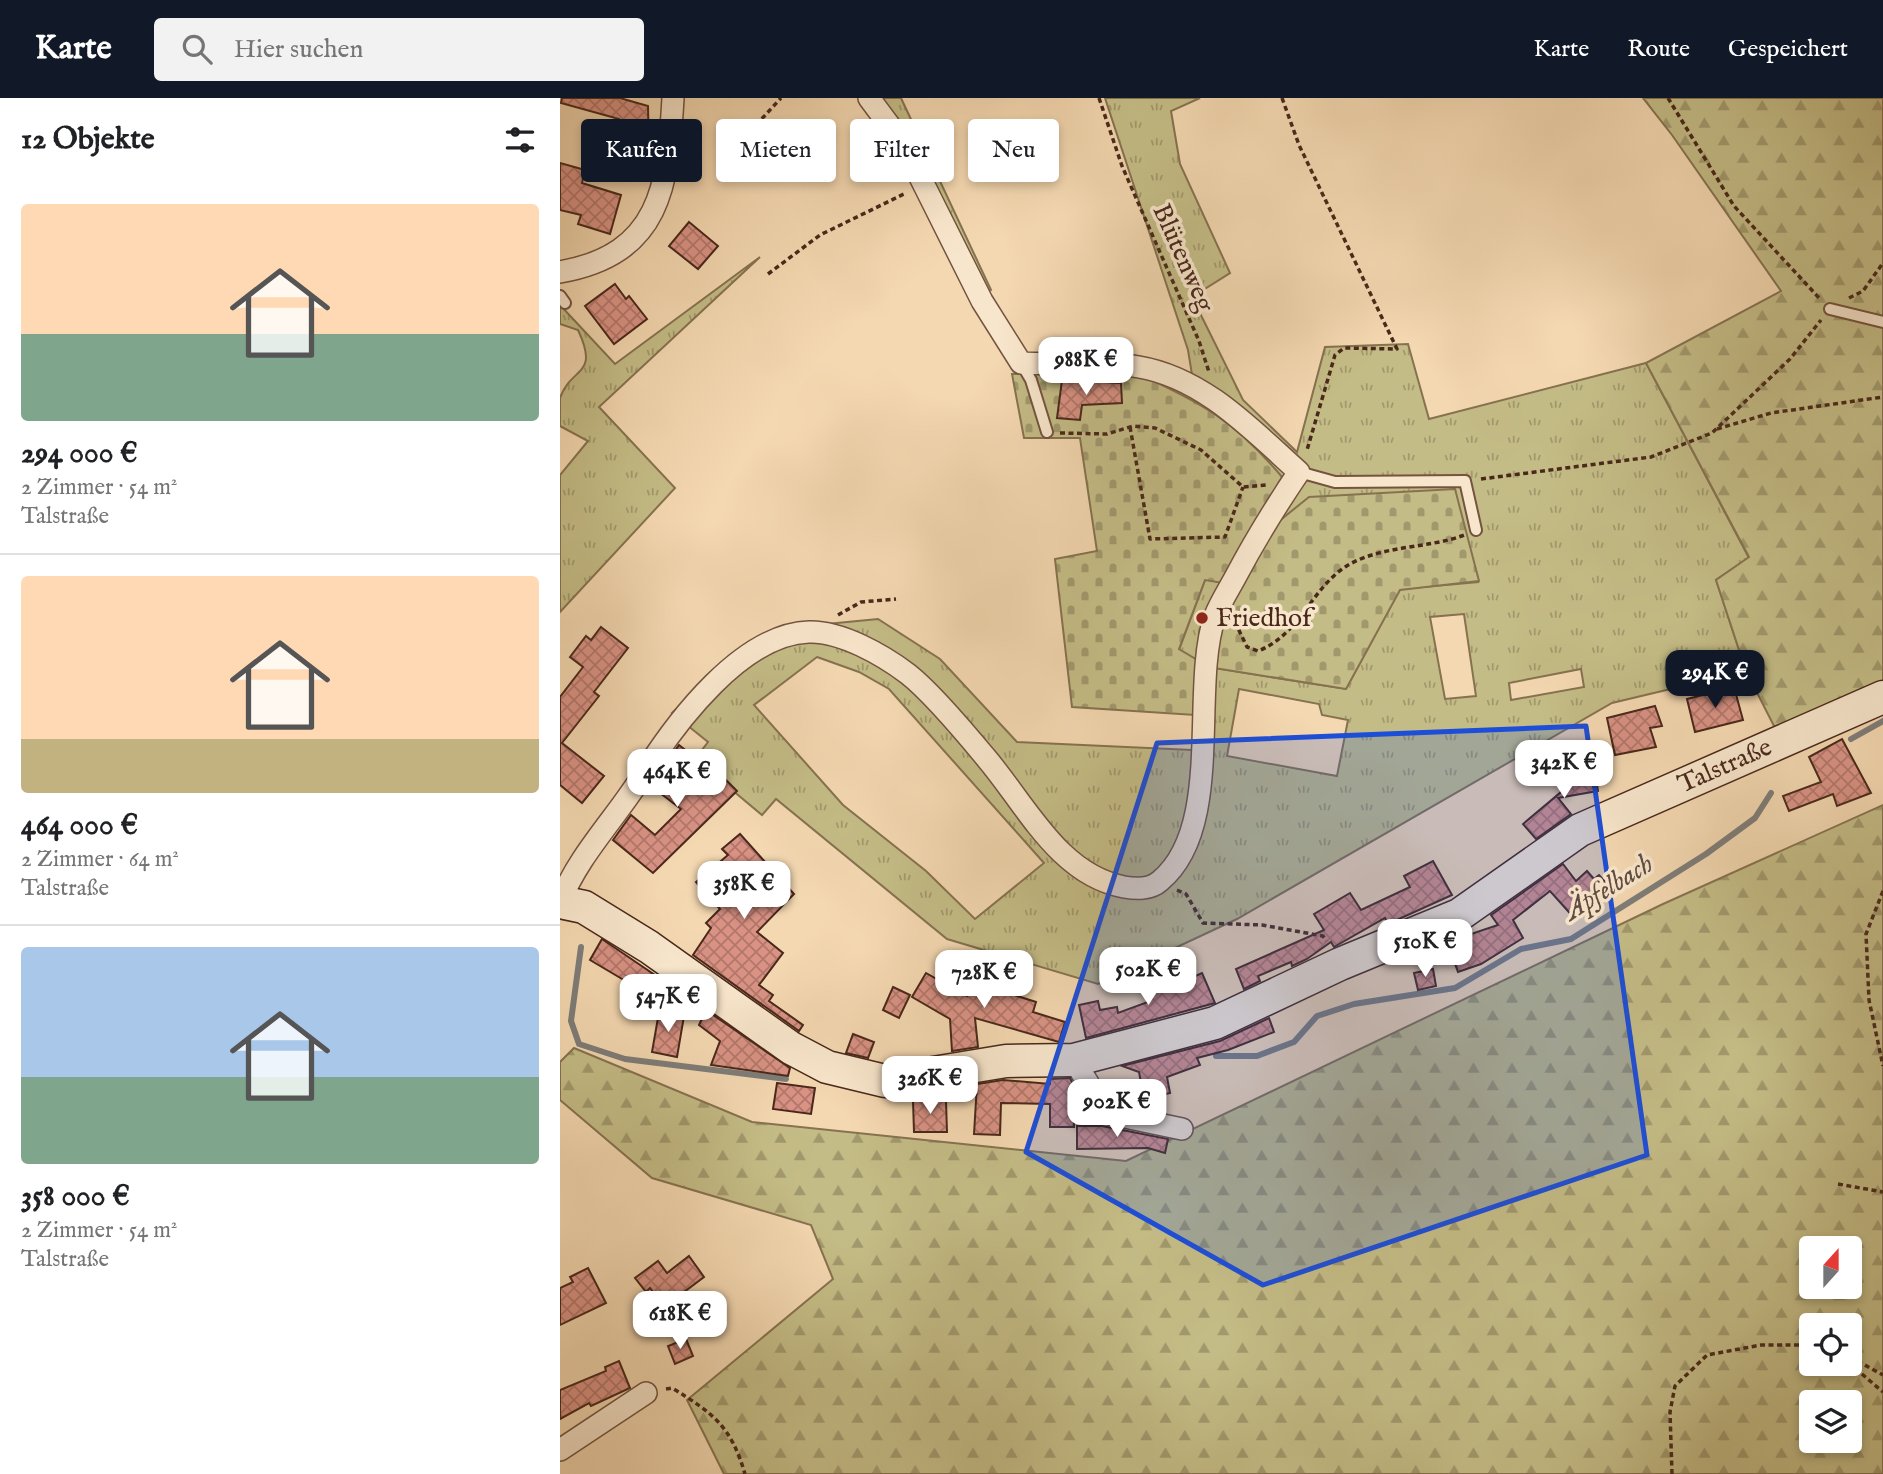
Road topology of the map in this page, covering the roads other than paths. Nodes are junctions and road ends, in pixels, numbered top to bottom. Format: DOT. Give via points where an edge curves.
graph roads {
  1 [pos="673,98"];
  2 [pos="869,98"];
  3 [pos="560,272"];
  4 [pos="1830,309"];
  5 [pos="1883,322"];
  6 [pos="1021,363"];
  7 [pos="1048,432"];
  8 [pos="1295,478"];
  9 [pos="1476,530"];
  10 [pos="1883,697"];
  11 [pos="560,902"];
  12 [pos="1074,1060"];
  13 [pos="1182,1129"];
  14 [pos="646,1393"];
  15 [pos="560,1450"];
  1 -- 3 [label="street" via="670,156 656,211 622,251 586,267"];
  2 -- 6 [label="street" via="904,145 982,301"];
  4 -- 5 [label="lane"];
  6 -- 7 [label="lane"];
  6 -- 8 [label="street" via="1137,366 1182,380 1210,396"];
  8 -- 9 [label="lane" via="1465,481"];
  8 -- 11 [label="street" via="1264,524 1216,614 1204,675 1204,761 1196,811 1183,849 1159,882 1147,888 1102,882 1076,866 909,675 838,637 814,633 776,639 739,660 684,718 572,873"];
  10 -- 12 [label="street, Talstraße" via="1580,830 1459,915 1215,1023"];
  11 -- 12 [label="street, Talstraße" via="584,907 649,947 791,1048 827,1067 885,1081 1006,1060"];
  12 -- 13 [label="street" via="1106,1114"];
  14 -- 15 [label="street"];
}
